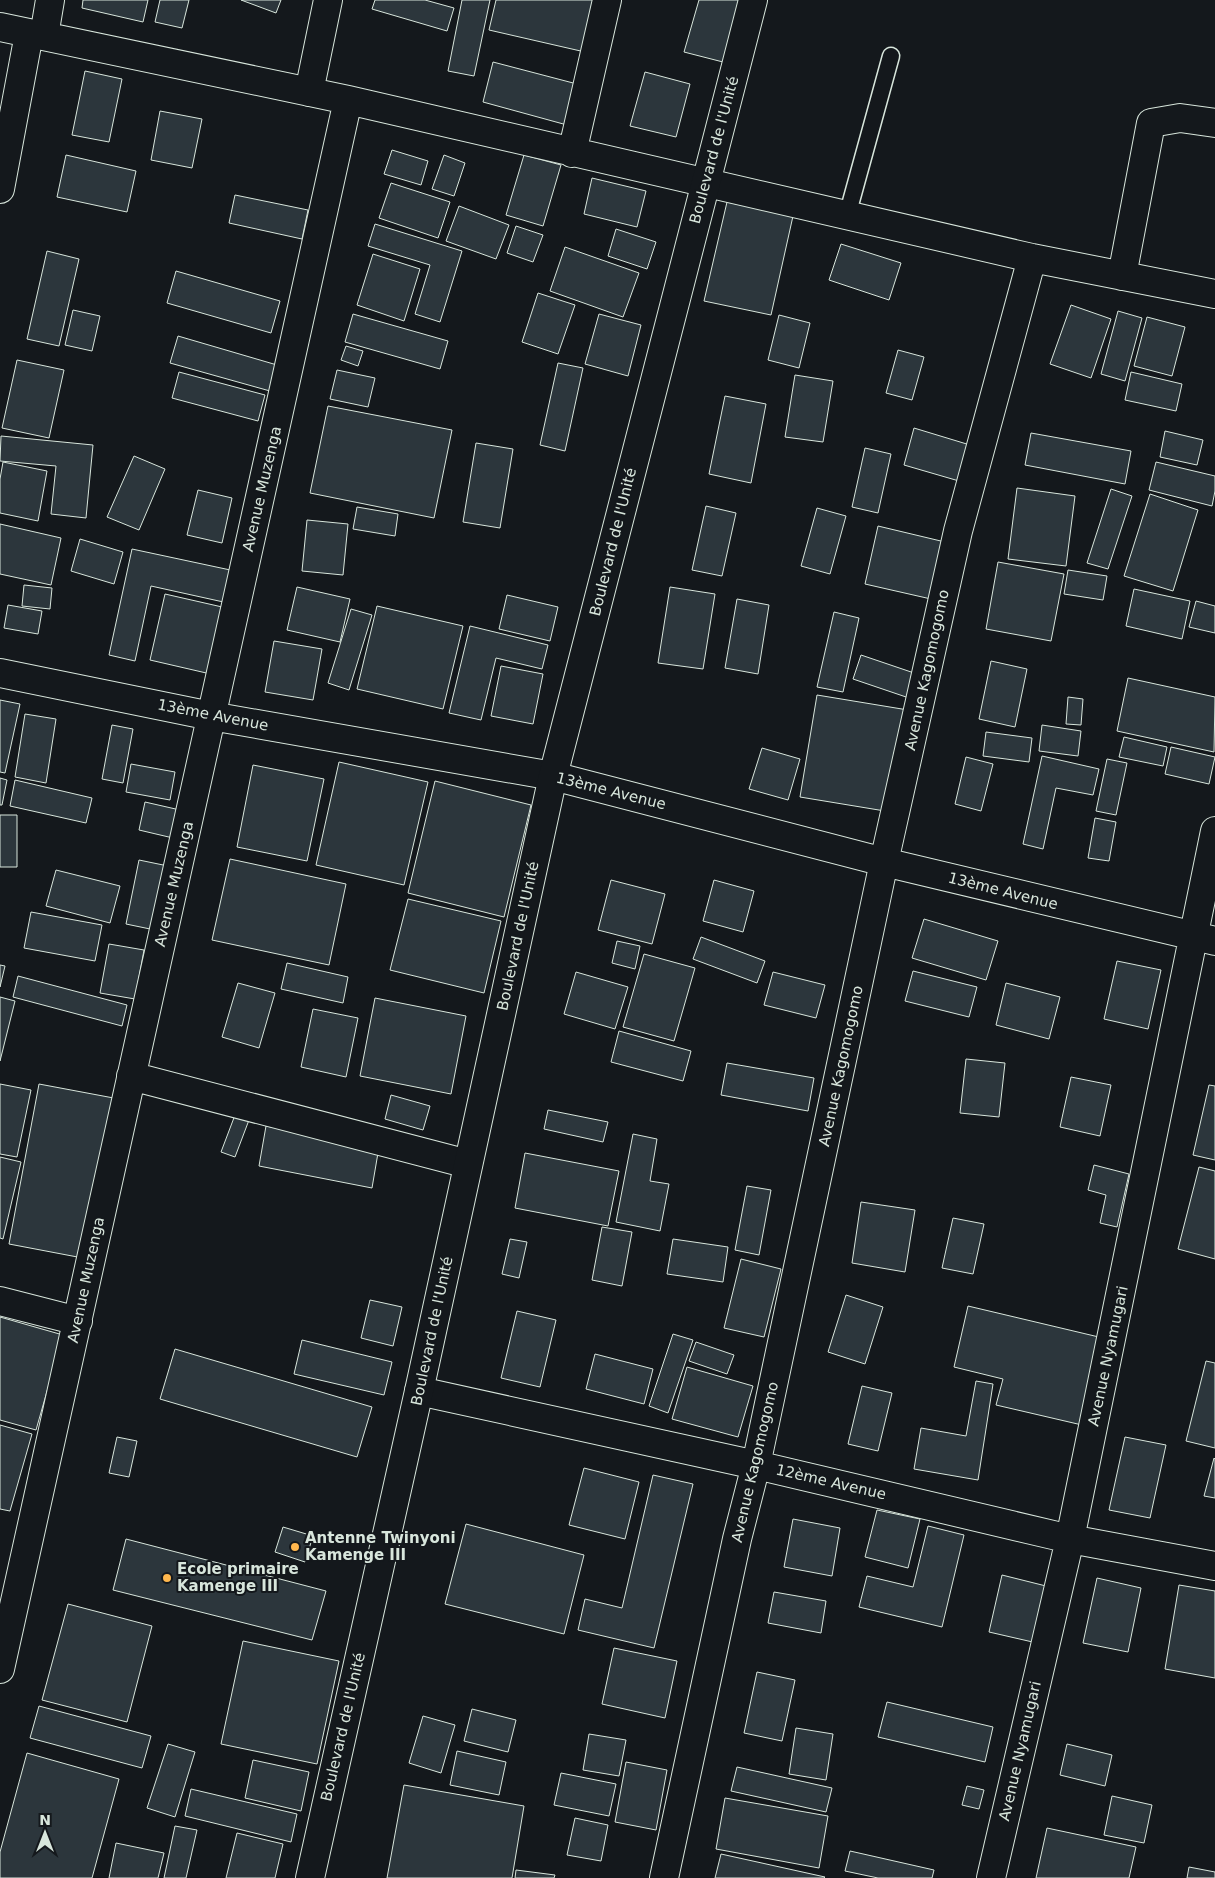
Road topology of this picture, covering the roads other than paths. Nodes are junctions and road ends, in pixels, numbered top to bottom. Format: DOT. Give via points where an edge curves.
graph roads {
  1 [pos="50,0"];
  2 [pos="328,0"];
  3 [pos="607,0"];
  4 [pos="753,0"];
  5 [pos="0,27"];
  6 [pos="36,35"];
  7 [pos="891,56"];
  8 [pos="309,92"];
  9 [pos="348,100"];
  10 [pos="1215,123"];
  11 [pos="572,152"];
  12 [pos="705,183"];
  13 [pos="0,189"];
  14 [pos="847,216"];
  15 [pos="1032,258"];
  16 [pos="1122,276"];
  17 [pos="1215,294"];
  18 [pos="0,672"];
  19 [pos="211,716"];
  20 [pos="553,776"];
  21 [pos="1215,832"];
  22 [pos="884,862"];
  23 [pos="1204,939"];
  24 [pos="132,1076"];
  25 [pos="468,1164"];
  26 [pos="0,1301"];
  27 [pos="78,1320"];
  28 [pos="419,1390"];
  29 [pos="756,1465"];
  30 [pos="1070,1539"];
  31 [pos="1215,1566"];
  32 [pos="0,1669"];
  33 [pos="310,1878"];
  34 [pos="664,1878"];
  35 [pos="991,1878"];
  1 -- 6 [label="street"];
  2 -- 8 [label="street"];
  3 -- 11 [label="street"];
  4 -- 12 [label="street, Boulevard de l'Unité"];
  5 -- 6 [label="street"];
  6 -- 8 [label="street"];
  6 -- 13 [label="street"];
  7 -- 14 [label="lane"];
  8 -- 9 [label="street"];
  9 -- 11 [label="street"];
  9 -- 19 [label="street, Avenue Muzenga"];
  10 -- 16 [label="street" via="1180,118 1151,123"];
  11 -- 12 [label="street"];
  12 -- 14 [label="street"];
  12 -- 20 [label="street, Boulevard de l'Unité"];
  14 -- 15 [label="street"];
  15 -- 16 [label="street"];
  15 -- 22 [label="street, Avenue Kagomogomo" via="958,531"];
  16 -- 17 [label="street"];
  18 -- 19 [label="street, 13ème Avenue"];
  19 -- 20 [label="street, 13ème Avenue"];
  19 -- 24 [label="street, Avenue Muzenga"];
  20 -- 22 [label="street, 13ème Avenue"];
  20 -- 25 [label="street, Boulevard de l'Unité"];
  21 -- 23 [label="street, Avenue Nyamugari"];
  22 -- 23 [label="street, 13ème Avenue"];
  22 -- 29 [label="street, Avenue Kagomogomo"];
  23 -- 30 [label="street, Avenue Nyamugari"];
  24 -- 25 [label="street"];
  24 -- 27 [label="street, Avenue Muzenga"];
  25 -- 28 [label="street, Boulevard de l'Unité"];
  26 -- 27 [label="street"];
  27 -- 32 [label="street, Avenue Muzenga"];
  28 -- 29 [label="street, 12ème Avenue"];
  28 -- 33 [label="street, Boulevard de l'Unité"];
  29 -- 30 [label="street, 12ème Avenue"];
  29 -- 34 [label="street, Avenue Kagomogomo"];
  30 -- 31 [label="street, 12ème Avenue"];
  30 -- 35 [label="street, Avenue Nyamugari"];
}
